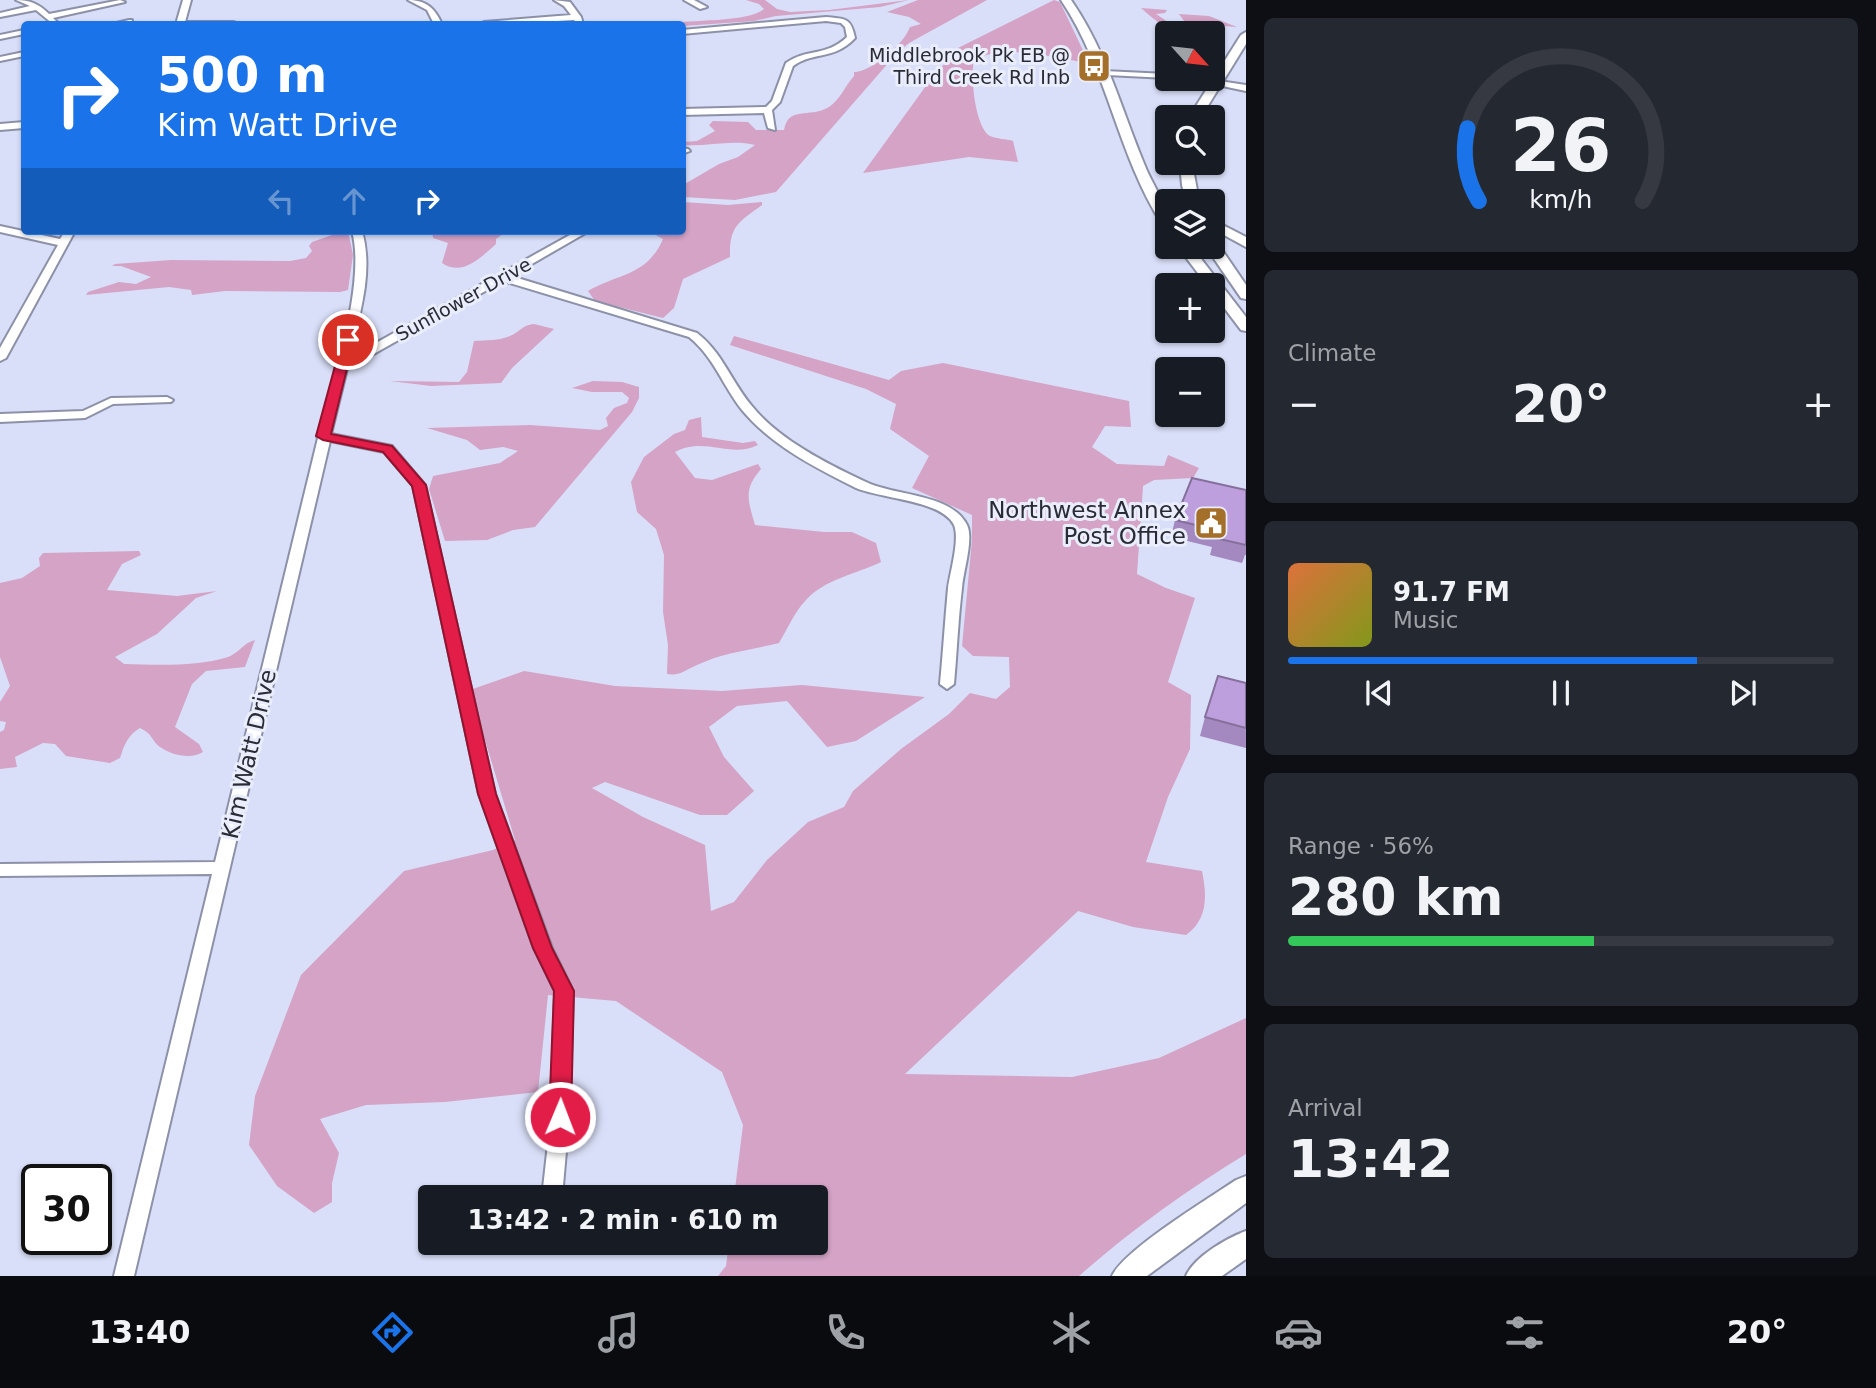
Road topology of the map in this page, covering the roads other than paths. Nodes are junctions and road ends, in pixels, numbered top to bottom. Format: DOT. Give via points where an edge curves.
graph roads {
  1 [pos="24,0"];
  2 [pos="187,0"];
  3 [pos="412,0"];
  4 [pos="558,0"];
  5 [pos="688,0"];
  6 [pos="1066,0"];
  7 [pos="121,2"];
  8 [pos="37,7"];
  9 [pos="703,7"];
  10 [pos="0,15"];
  11 [pos="50,16"];
  12 [pos="579,20"];
  13 [pos="52,21"];
  14 [pos="181,21"];
  15 [pos="436,21"];
  16 [pos="555,21"];
  17 [pos="686,32"];
  18 [pos="21,33"];
  19 [pos="1246,35"];
  20 [pos="0,37"];
  21 [pos="21,55"];
  22 [pos="0,59"];
  23 [pos="1225,67"];
  24 [pos="1107,73"];
  25 [pos="1155,75"];
  26 [pos="1225,84"];
  27 [pos="1246,88"];
  28 [pos="768,110"];
  29 [pos="686,112"];
  30 [pos="21,125"];
  31 [pos="0,127"];
  32 [pos="772,128"];
  33 [pos="1155,199"];
  34 [pos="0,229"];
  35 [pos="1225,231"];
  36 [pos="21,234"];
  37 [pos="27,235"];
  38 [pos="68,235"];
  39 [pos="358,235"];
  40 [pos="577,235"];
  41 [pos="64,243"];
  42 [pos="1246,243"];
  43 [pos="1194,259"];
  44 [pos="1220,259"];
  45 [pos="502,277"];
  46 [pos="1246,295"];
  47 [pos="1246,327"];
  48 [pos="4,344"];
  49 [pos="0,358"];
  50 [pos="342,367"];
  51 [pos="167,400"];
  52 [pos="0,418"];
  53 [pos="323,436"];
  54 [pos="947,684"];
  55 [pos="223,868"];
  56 [pos="0,870"];
  57 [pos="553,1185"];
  58 [pos="1246,1188"];
  59 [pos="1246,1243"];
  60 [pos="124,1276"];
  61 [pos="1126,1276"];
  62 [pos="1200,1276"];
  1 -- 8 [label="street"];
  2 -- 14 [label="street"];
  3 -- 15 [label="street" via="430,9"];
  4 -- 12 [label="street"];
  5 -- 9 [label="street"];
  6 -- 24 [label="main road" via="1093,40"];
  7 -- 11 [label="street"];
  8 -- 10 [label="street"];
  8 -- 11 [label="street"];
  11 -- 13 [label="street"];
  12 -- 16 [label="street"];
  17 -- 28 [label="street" via="826,19 849,26 851,38 836,52 789,65 776,102"];
  18 -- 20 [label="street"];
  19 -- 23 [label="main road"];
  21 -- 22 [label="street"];
  24 -- 25 [label="street"];
  24 -- 33 [label="main road" via="1142,175"];
  26 -- 27 [label="street"];
  28 -- 29 [label="street"];
  28 -- 32 [label="street"];
  30 -- 31 [label="street"];
  34 -- 36 [label="street"];
  35 -- 42 [label="main road"];
  37 -- 41 [label="street"];
  38 -- 41 [label="street"];
  39 -- 50 [label="street, Kim Watt Drive" via="362,248 358,298"];
  40 -- 45 [label="street, Sunflower Drive"];
  41 -- 48 [label="street"];
  43 -- 47 [label="main road"];
  44 -- 46 [label="main road"];
  45 -- 50 [label="street, Sunflower Drive"];
  45 -- 54 [label="street" via="693,335 708,347 747,408 778,436 817,463 865,487 941,507 954,516 963,533"];
  48 -- 49 [label="street"];
  50 -- 53 [label="street, Kim Watt Drive"];
  51 -- 52 [label="street" via="111,401 85,414"];
  53 -- 55 [label="street, Kim Watt Drive"];
  53 -- 57 [label="street" via="388,449 419,485 487,794 543,948 564,991"];
  55 -- 56 [label="street"];
  55 -- 60 [label="street, Kim Watt Drive"];
  58 -- 61 [label="main road"];
  59 -- 62 [label="main road"];
}
